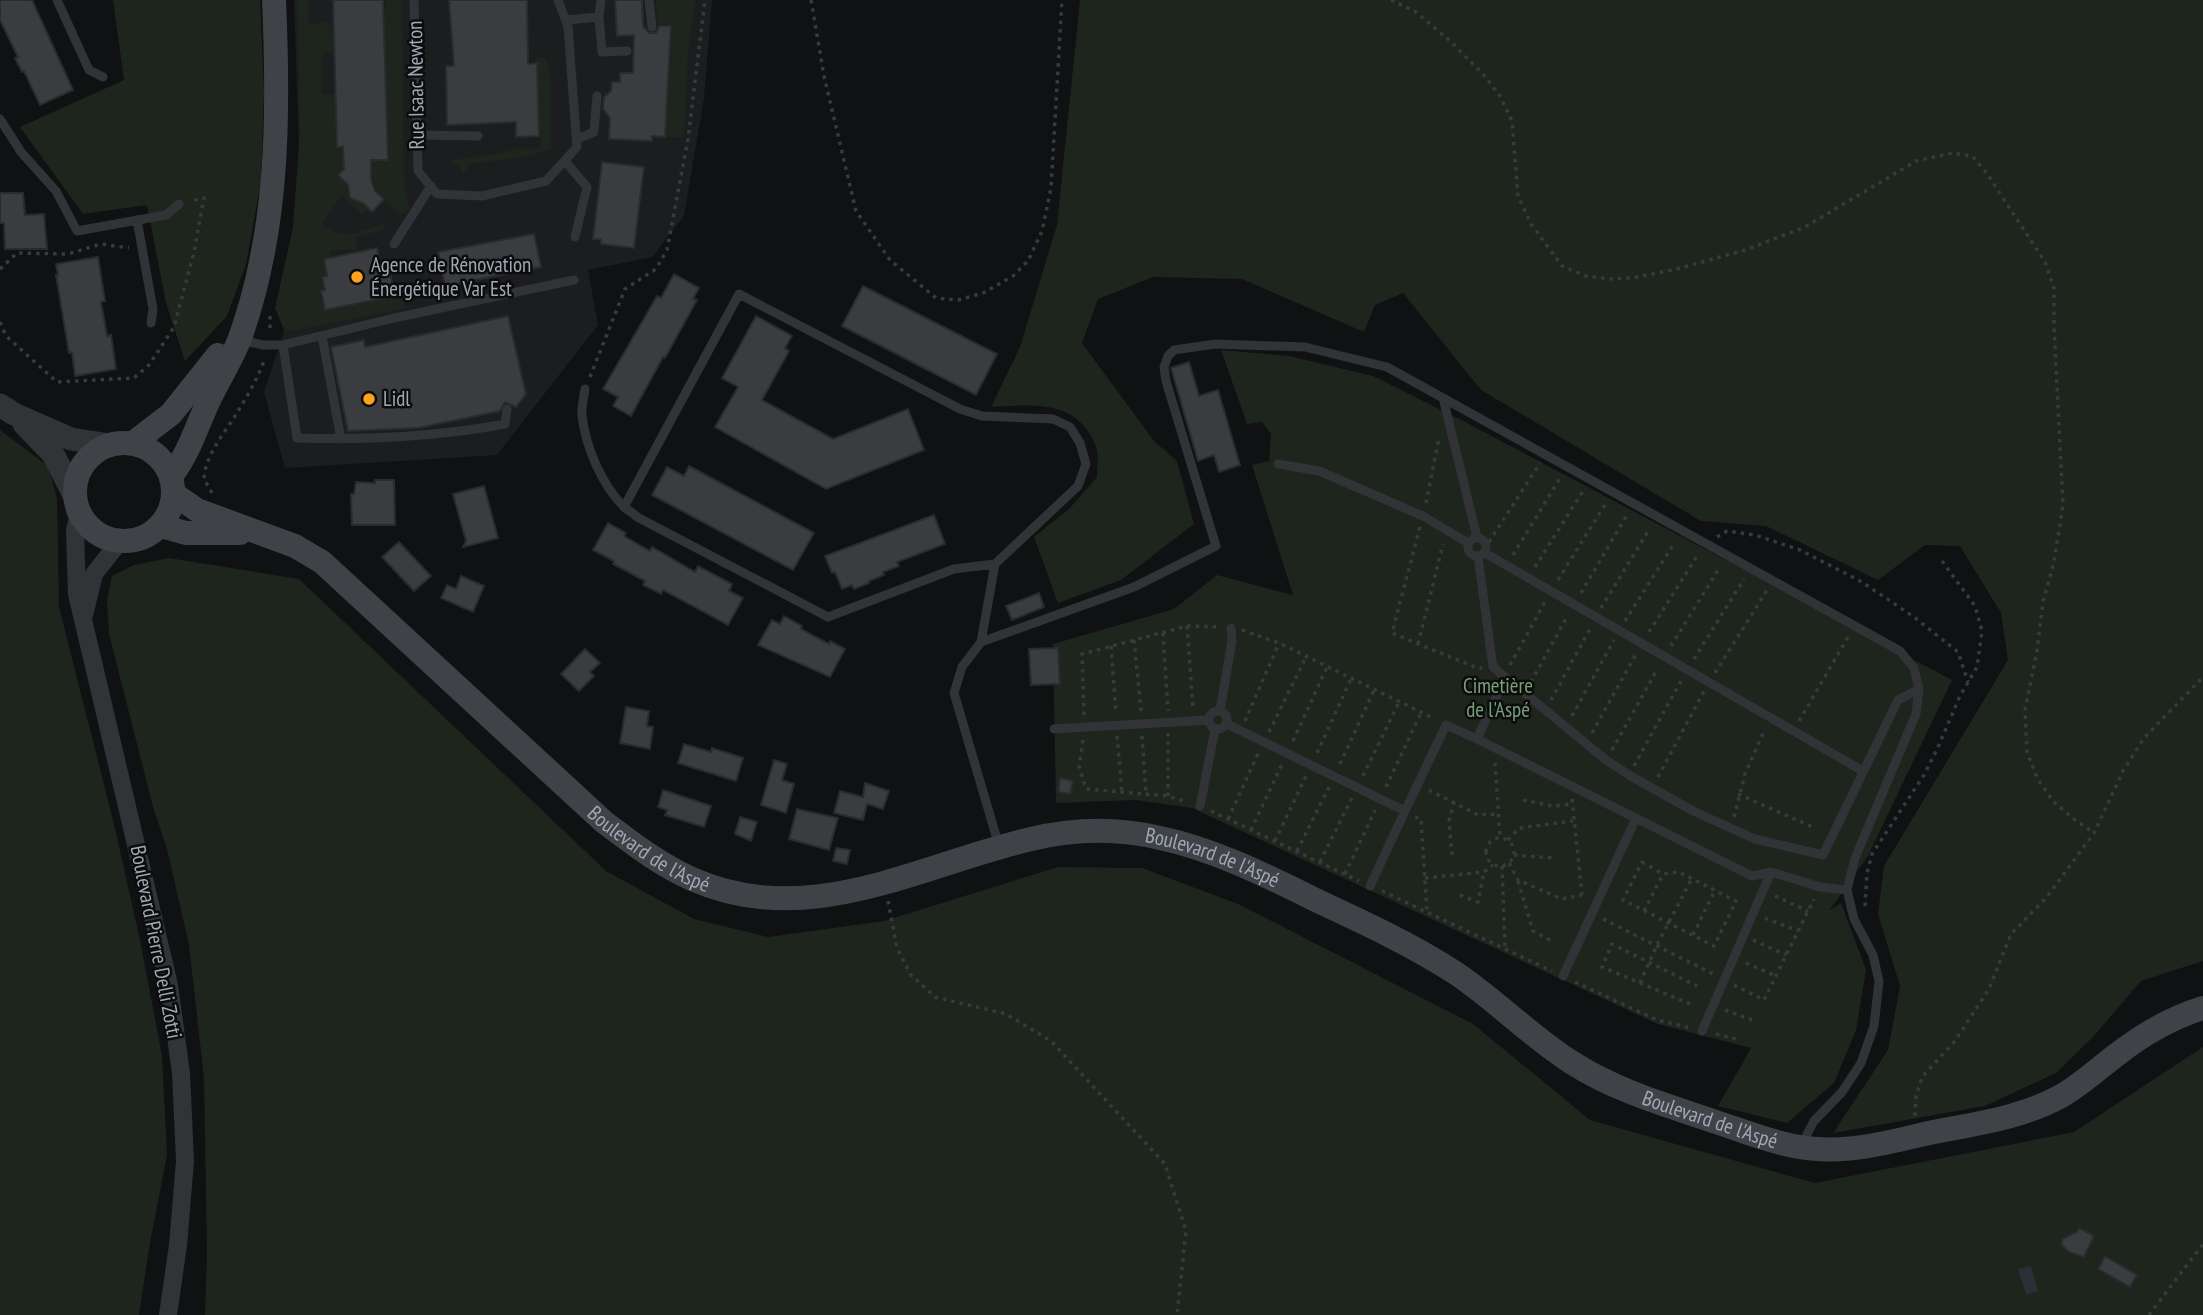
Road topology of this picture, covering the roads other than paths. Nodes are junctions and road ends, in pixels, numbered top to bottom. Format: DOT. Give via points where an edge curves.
graph roads {
  1 [pos="57,0"];
  2 [pos="274,0"];
  3 [pos="414,0"];
  4 [pos="558,0"];
  5 [pos="601,0"];
  6 [pos="649,0"];
  7 [pos="599,17"];
  8 [pos="566,20"];
  9 [pos="652,27"];
  10 [pos="627,51"];
  11 [pos="103,78"];
  12 [pos="597,96"];
  13 [pos="0,119"];
  14 [pos="417,135"];
  15 [pos="478,136"];
  16 [pos="577,139"];
  17 [pos="565,161"];
  18 [pos="431,186"];
  19 [pos="180,204"];
  20 [pos="136,220"];
  21 [pos="575,237"];
  22 [pos="394,244"];
  23 [pos="574,279"];
  24 [pos="251,300"];
  25 [pos="151,323"];
  26 [pos="322,336"];
  27 [pos="240,339"];
  28 [pos="283,345"];
  29 [pos="585,388"];
  30 [pos="1443,398"];
  31 [pos="507,409"];
  32 [pos="7,410"];
  33 [pos="341,439"];
  34 [pos="122,444"];
  35 [pos="1278,464"];
  36 [pos="172,485"];
  37 [pos="77,505"];
  38 [pos="624,507"];
  39 [pos="161,526"];
  40 [pos="255,533"];
  41 [pos="1477,537"];
  42 [pos="120,541"];
  43 [pos="1468,543"];
  44 [pos="1483,551"];
  45 [pos="995,565"];
  46 [pos="84,615"];
  47 [pos="1231,628"];
  48 [pos="981,642"];
  49 [pos="1505,678"];
  50 [pos="1919,689"];
  51 [pos="1220,711"];
  52 [pos="1208,720"];
  53 [pos="1227,724"];
  54 [pos="1054,729"];
  55 [pos="1216,730"];
  56 [pos="1478,739"];
  57 [pos="1863,771"];
  58 [pos="1200,806"];
  59 [pos="1405,811"];
  60 [pos="1636,818"];
  61 [pos="999,848"];
  62 [pos="1772,872"];
  63 [pos="1370,886"];
  64 [pos="1847,890"];
  65 [pos="1563,976"];
  66 [pos="2203,1008"];
  67 [pos="1702,1031"];
  68 [pos="1801,1147"];
  69 [pos="167,1315"];
  1 -- 11 [label="lane" via="89,70"];
  2 -- 24 [label="main road" via="278,92 273,183"];
  3 -- 14 [label="lane, Rue Isaac Newton"];
  4 -- 8 [label="lane"];
  5 -- 7 [label="lane"];
  6 -- 9 [label="lane"];
  7 -- 8 [label="lane"];
  7 -- 10 [label="lane" via="602,52"];
  8 -- 16 [label="lane"];
  12 -- 16 [label="lane" via="594,131"];
  13 -- 20 [label="lane" via="21,152 56,191 77,231"];
  14 -- 15 [label="lane"];
  14 -- 18 [label="lane, Rue Isaac Newton" via="418,171"];
  16 -- 17 [label="lane" via="578,147"];
  17 -- 18 [label="lane" via="546,181 482,196 438,194"];
  17 -- 21 [label="lane" via="587,187"];
  18 -- 22 [label="lane"];
  19 -- 20 [label="lane" via="166,215"];
  20 -- 25 [label="lane" via="153,309"];
  23 -- 26 [label="lane"];
  24 -- 27 [label="main road"];
  24 -- 34 [label="main road" via="213,363 171,414"];
  26 -- 28 [label="lane"];
  26 -- 33 [label="lane"];
  27 -- 28 [label="lane"];
  27 -- 36 [label="main road"];
  28 -- 33 [label="lane" via="297,438"];
  29 -- 38 [label="lane" via="581,414 588,443 609,492"];
  30 -- 41 [label="lane"];
  30 -- 48 [label="lane" via="1387,366 1304,347 1215,344 1174,350 1164,366 1166,381 1216,546 1134,587"];
  30 -- 50 [label="lane" via="1900,651 1913,668"];
  31 -- 33 [label="lane" via="505,424 467,431"];
  32 -- 34 [label="street" via="71,439"];
  32 -- 37 [label="street" via="53,454"];
  34 -- 36 [label="main road" via="156,454"];
  34 -- 37 [label="main road" via="95,452 83,465 76,480"];
  35 -- 43 [label="lane" via="1320,471 1423,516"];
  36 -- 39 [label="main road"];
  36 -- 40 [label="main road, Boulevard de l'Aspé" via="197,510"];
  37 -- 42 [label="main road" via="96,532"];
  37 -- 46 [label="street, Boulevard Pierre Delli Zotti" via="75,566"];
  38 -- 45 [label="lane" via="828,617 954,569"];
  38 -- 45 [label="lane" via="739,295 960,409 982,416 1053,419 1070,427 1086,464 1078,486"];
  39 -- 40 [label="main road, Boulevard de l'Aspé" via="186,533"];
  39 -- 42 [label="main road" via="142,538"];
  40 -- 61 [label="main road, Boulevard de l'Aspé" via="295,546 322,562 604,822 691,879 732,893 783,899 835,895"];
  41 -- 43 [label="lane"];
  41 -- 44 [label="lane"];
  42 -- 46 [label="street, Boulevard Pierre Delli Zotti" via="94,574"];
  43 -- 44 [label="lane" via="1469,552"];
  44 -- 49 [label="lane" via="1493,667"];
  44 -- 57 [label="lane"];
  45 -- 48 [label="lane"];
  46 -- 69 [label="street, Boulevard Pierre Delli Zotti" via="169,985 181,1073 185,1160"];
  47 -- 51 [label="lane"];
  48 -- 61 [label="lane" via="962,667 954,693"];
  49 -- 56 [label="lane"];
  49 -- 57 [label="lane" via="1606,760 1693,811 1755,839 1823,855"];
  50 -- 57 [label="lane" via="1898,700"];
  50 -- 64 [label="lane" via="1916,715 1855,858"];
  51 -- 52 [label="lane" via="1212,712"];
  51 -- 53 [label="lane"];
  52 -- 54 [label="lane"];
  52 -- 55 [label="lane"];
  53 -- 55 [label="lane"];
  53 -- 59 [label="lane"];
  55 -- 58 [label="lane"];
  56 -- 59 [label="lane" via="1446,725"];
  56 -- 60 [label="lane"];
  59 -- 63 [label="lane"];
  60 -- 62 [label="lane" via="1752,876"];
  60 -- 65 [label="lane"];
  61 -- 68 [label="main road, Boulevard de l'Aspé" via="1033,838 1092,831 1132,832 1205,850 1412,946 1606,1083"];
  62 -- 64 [label="lane"];
  62 -- 67 [label="lane"];
  64 -- 68 [label="lane" via="1854,919 1873,955 1878,1004 1861,1063 1814,1121"];
  66 -- 68 [label="main road, Boulevard de l'Aspé" via="2163,1023 2060,1097 2005,1118 1872,1145"];
}
